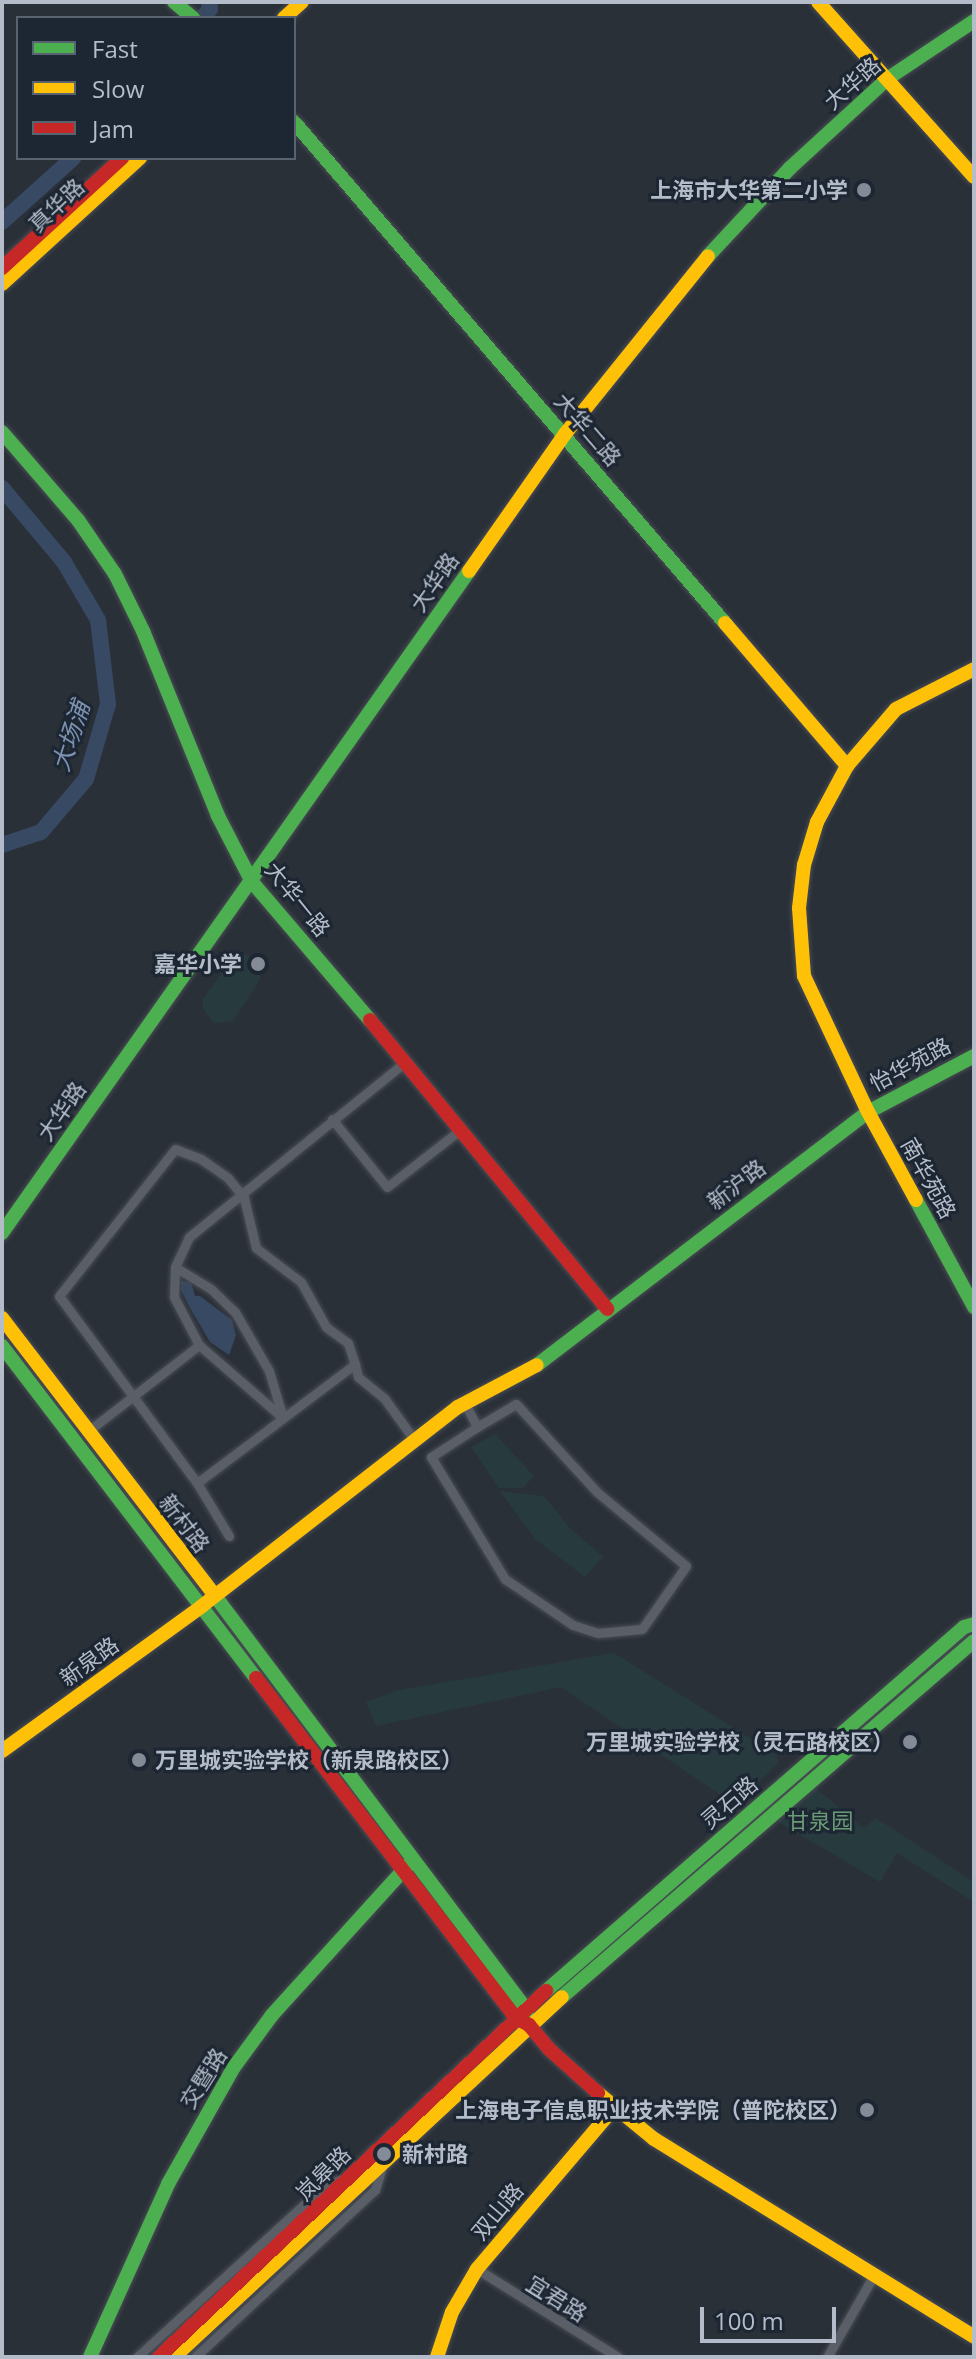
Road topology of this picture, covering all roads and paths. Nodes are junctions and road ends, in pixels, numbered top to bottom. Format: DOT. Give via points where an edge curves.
graph roads {
  1 [pos="174,2"];
  2 [pos="302,2"];
  3 [pos="818,2"];
  4 [pos="191,16"];
  5 [pos="286,16"];
  6 [pos="974,21"];
  7 [pos="887,79"];
  8 [pos="296,124"];
  9 [pos="120,160"];
  10 [pos="138,160"];
  11 [pos="974,177"];
  12 [pos="2,268"];
  13 [pos="2,284"];
  14 [pos="2,432"];
  15 [pos="565,434"];
  16 [pos="974,669"];
  17 [pos="847,766"];
  18 [pos="252,882"];
  19 [pos="974,1056"];
  20 [pos="405,1062"];
  21 [pos="868,1112"];
  22 [pos="332,1119"];
  23 [pos="460,1130"];
  24 [pos="240,1193"];
  25 [pos="2,1233"];
  26 [pos="175,1267"];
  27 [pos="974,1307"];
  28 [pos="607,1309"];
  29 [pos="2,1318"];
  30 [pos="199,1345"];
  31 [pos="2,1346"];
  32 [pos="355,1364"];
  33 [pos="133,1396"];
  34 [pos="465,1404"];
  35 [pos="283,1418"];
  36 [pos="477,1427"];
  37 [pos="87,1432"];
  38 [pos="415,1441"];
  39 [pos="197,1483"];
  40 [pos="229,1536"];
  41 [pos="208,1602"];
  42 [pos="974,1624"];
  43 [pos="974,1641"];
  44 [pos="2,1751"];
  45 [pos="407,1865"];
  46 [pos="521,2014"];
  47 [pos="529,2025"];
  48 [pos="614,2108"];
  49 [pos="383,2163"];
  50 [pos="354,2173"];
  51 [pos="477,2269"];
  52 [pos="874,2275"];
  53 [pos="188,2337"];
  54 [pos="974,2337"];
  55 [pos="90,2357"];
  56 [pos="137,2357"];
  57 [pos="159,2357"];
  58 [pos="174,2357"];
  59 [pos="195,2357"];
  60 [pos="437,2357"];
  61 [pos="618,2357"];
  62 [pos="827,2357"];
  1 -- 4 [label="street"];
  2 -- 5 [label="street"];
  3 -- 7 [label="street"];
  6 -- 7 [label="street, 大华路"];
  7 -- 11 [label="street"];
  7 -- 15 [label="street, 大华路" via="790,168 687,278"];
  8 -- 15 [label="street, 大华二路"];
  9 -- 12 [label="street, 真华路"];
  10 -- 13 [label="street, 真华路"];
  14 -- 18 [label="street, 大华一路" via="78,520 115,574 218,816"];
  15 -- 17 [label="street, 大华二路"];
  15 -- 18 [label="street, 大华路"];
  16 -- 17 [label="street" via="896,709"];
  17 -- 21 [label="street" via="817,822 799,908 804,976"];
  18 -- 20 [label="street, 大华一路"];
  18 -- 25 [label="street, 大华路"];
  19 -- 21 [label="street, 怡华苑路"];
  20 -- 22 [label="street"];
  20 -- 23 [label="street, 大华一路"];
  21 -- 27 [label="street, 南华苑路"];
  21 -- 28 [label="street, 新沪路"];
  22 -- 23 [label="street" via="387,1187"];
  22 -- 24 [label="street"];
  23 -- 28 [label="street, 大华一路"];
  24 -- 26 [label="street" via="189,1237"];
  24 -- 32 [label="street" via="256,1248 301,1282 326,1327 348,1343"];
  24 -- 33 [label="street" via="201,1159 175,1149 59,1296"];
  26 -- 30 [label="street" via="174,1297"];
  26 -- 35 [label="street" via="235,1312 269,1371"];
  28 -- 34 [label="street, 新沪路" via="537,1365"];
  29 -- 37 [label="street, 新村路"];
  30 -- 33 [label="street"];
  30 -- 35 [label="street"];
  31 -- 41 [label="street, 新村路"];
  32 -- 35 [label="street"];
  32 -- 38 [label="street" via="358,1377 384,1398"];
  33 -- 37 [label="street"];
  33 -- 39 [label="street"];
  34 -- 36 [label="street"];
  34 -- 38 [label="street, 新沪路"];
  35 -- 39 [label="street"];
  36 -- 36 [label="street" via="431,1457 505,1579 573,1625 598,1633 642,1629 686,1566 597,1492 516,1404"];
  37 -- 41 [label="street, 新村路"];
  38 -- 41 [label="street, 新沪路"];
  39 -- 40 [label="street"];
  41 -- 44 [label="street, 新泉路"];
  41 -- 45 [label="street, 新村路" via="300,1706"];
  42 -- 46 [label="street, 灵石路" via="964,1627"];
  43 -- 47 [label="street, 灵石路"];
  45 -- 46 [label="street, 新村路"];
  45 -- 55 [label="street, 交暨路" via="272,2015 234,2067 168,2184"];
  46 -- 47 [label="street, 新村路"];
  46 -- 50 [label="street, 岚皋路"];
  47 -- 48 [label="street, 新村路"];
  47 -- 49 [label="street, 岚皋路"];
  48 -- 51 [label="street, 双山路"];
  48 -- 52 [label="street, 新村路" via="654,2139"];
  49 -- 53 [label="street, 岚皋路"];
  49 -- 59 [label="street" via="375,2190"];
  50 -- 53 [label="street, 岚皋路"];
  50 -- 56 [label="street" via="323,2187"];
  51 -- 60 [label="street, 双山路" via="452,2312"];
  51 -- 61 [label="street, 宜君路"];
  52 -- 54 [label="street, 新村路"];
  52 -- 62 [label="street"];
  53 -- 57 [label="street, 岚皋路"];
  53 -- 58 [label="street, 岚皋路"];
}
